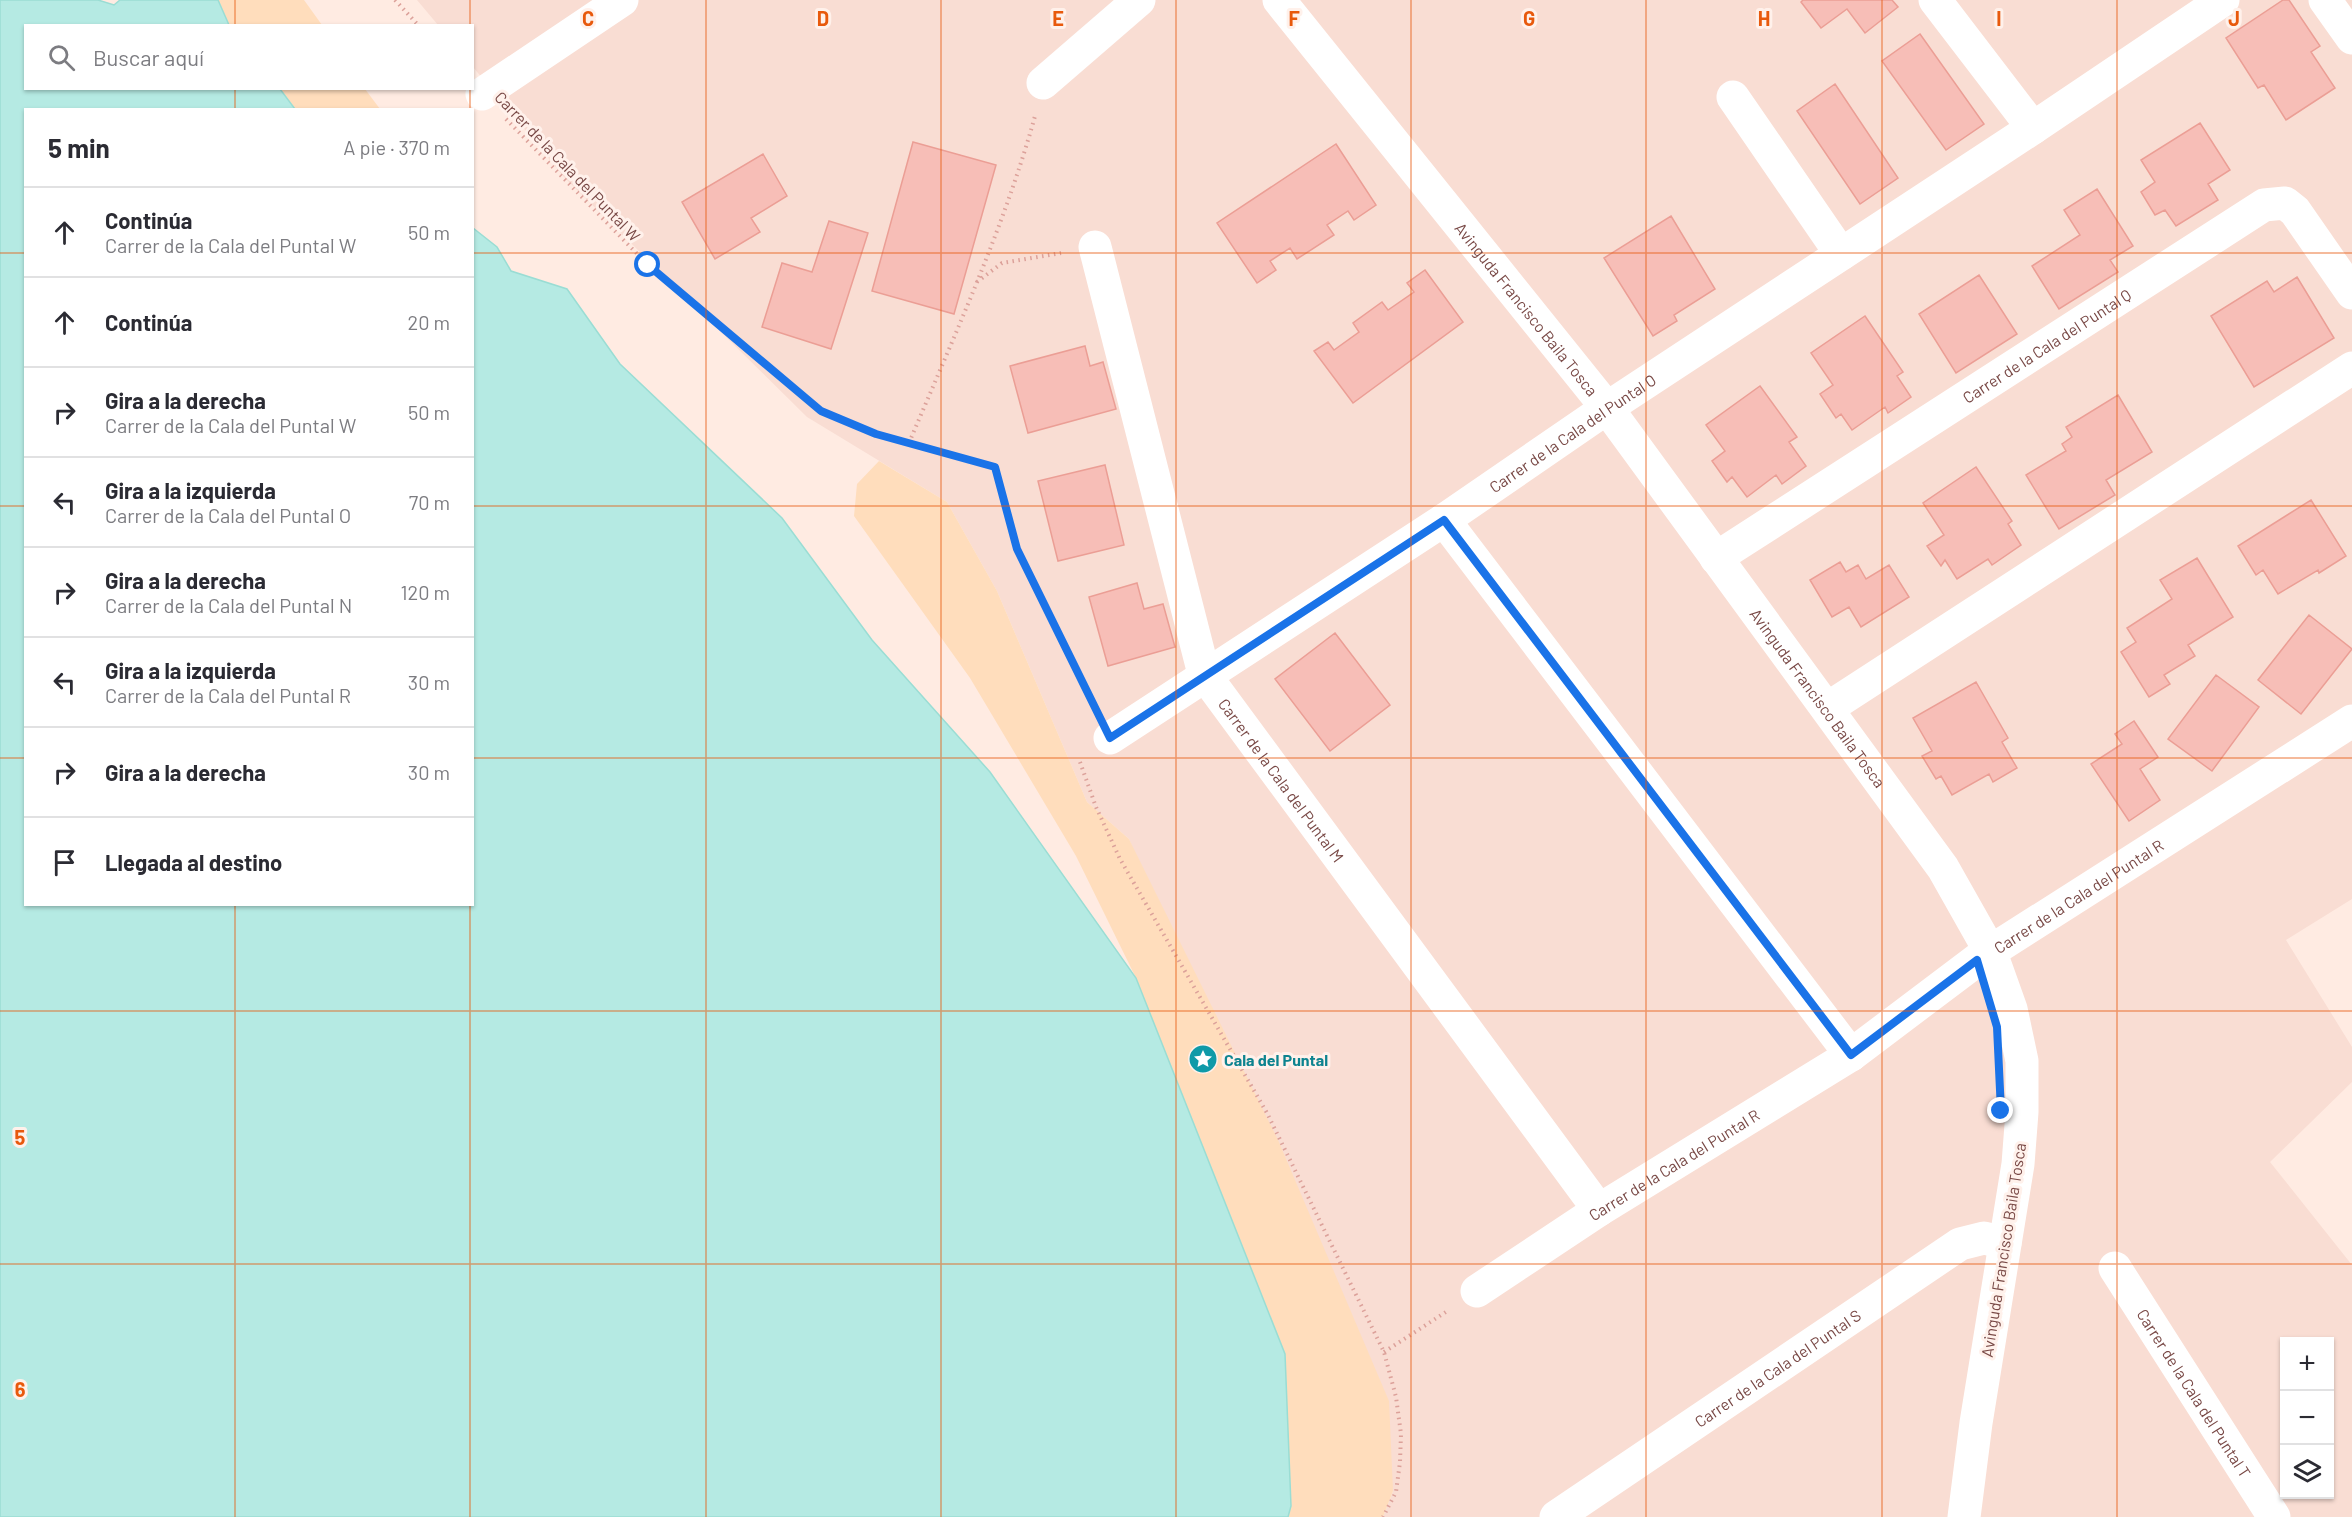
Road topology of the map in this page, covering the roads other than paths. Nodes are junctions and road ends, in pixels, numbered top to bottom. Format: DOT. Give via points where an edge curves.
graph roads {
  1 [pos="622,0"];
  2 [pos="1139,0"];
  3 [pos="1279,0"];
  4 [pos="1935,0"];
  5 [pos="2223,0"];
  6 [pos="2325,0"];
  7 [pos="2352,38"];
  8 [pos="1043,83"];
  9 [pos="482,94"];
  10 [pos="1732,97"];
  11 [pos="2033,128"];
  12 [pos="1095,247"];
  13 [pos="1841,254"];
  14 [pos="2352,293"];
  15 [pos="2352,368"];
  16 [pos="1606,408"];
  17 [pos="1444,520"];
  18 [pos="1716,558"];
  19 [pos="1204,674"];
  20 [pos="1828,708"];
  21 [pos="2352,721"];
  22 [pos="1110,738"];
  23 [pos="1991,953"];
  24 [pos="1851,1055"];
  25 [pos="1599,1210"];
  26 [pos="2005,1243"];
  27 [pos="2115,1268"];
  28 [pos="1477,1291"];
  29 [pos="1556,1517"];
  30 [pos="1964,1517"];
  31 [pos="2274,1517"];
  1 -- 9 [label="street"];
  2 -- 8 [label="street"];
  3 -- 16 [label="street, Avinguda Francisco Baila Tosca"];
  4 -- 11 [label="street"];
  5 -- 11 [label="street, Carrer de la Cala del Puntal O"];
  6 -- 7 [label="street"];
  10 -- 13 [label="street"];
  11 -- 13 [label="street, Carrer de la Cala del Puntal O"];
  12 -- 19 [label="street, Carrer de la Cala del Puntal M"];
  13 -- 16 [label="street, Carrer de la Cala del Puntal O"];
  14 -- 18 [label="street, Carrer de la Cala del Puntal Q" via="2295,211 2285,202 2264,205"];
  15 -- 20 [label="street"];
  16 -- 17 [label="street, Carrer de la Cala del Puntal O"];
  16 -- 18 [label="street, Avinguda Francisco Baila Tosca"];
  17 -- 19 [label="street, Carrer de la Cala del Puntal O"];
  17 -- 24 [label="street"];
  18 -- 20 [label="street, Avinguda Francisco Baila Tosca"];
  19 -- 22 [label="street, Carrer de la Cala del Puntal O"];
  19 -- 25 [label="street, Carrer de la Cala del Puntal M"];
  20 -- 23 [label="street, Avinguda Francisco Baila Tosca" via="1943,868"];
  21 -- 23 [label="street, Carrer de la Cala del Puntal R"];
  23 -- 24 [label="street, Carrer de la Cala del Puntal R"];
  23 -- 26 [label="street, Avinguda Francisco Baila Tosca" via="2011,1009 2022,1061 2018,1164"];
  24 -- 25 [label="street, Carrer de la Cala del Puntal R"];
  25 -- 28 [label="street, Carrer de la Cala del Puntal R"];
  26 -- 29 [label="street, Carrer de la Cala del Puntal S" via="1984,1238 1960,1244"];
  26 -- 30 [label="street, Avinguda Francisco Baila Tosca"];
  27 -- 31 [label="street, Carrer de la Cala del Puntal T"];
}
